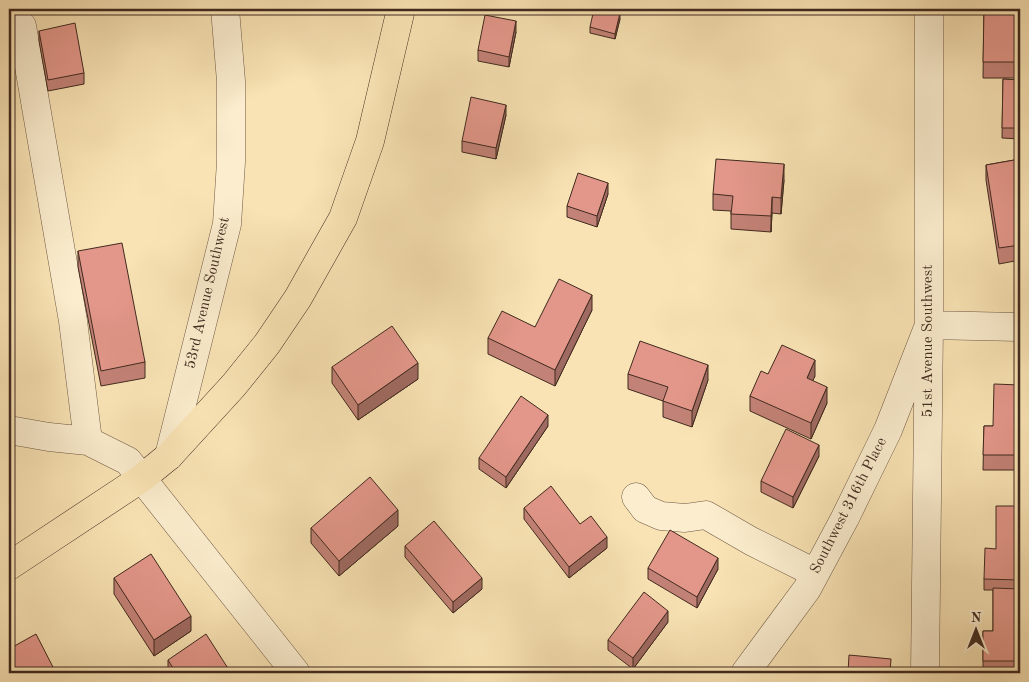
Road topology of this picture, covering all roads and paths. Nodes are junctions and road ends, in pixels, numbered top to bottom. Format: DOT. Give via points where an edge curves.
graph roads {
  1 [pos="226,9"];
  2 [pos="400,9"];
  3 [pos="929,9"];
  4 [pos="22,26"];
  5 [pos="929,325"];
  6 [pos="1020,327"];
  7 [pos="9,430"];
  8 [pos="88,441"];
  9 [pos="169,456"];
  10 [pos="142,478"];
  11 [pos="636,497"];
  12 [pos="9,566"];
  13 [pos="816,573"];
  14 [pos="296,673"];
  15 [pos="745,673"];
  16 [pos="925,673"];
  1 -- 9 [label="street, 53rd Avenue Southwest" via="231,81 227,224"];
  2 -- 9 [label="main road" via="370,141 343,218 298,298 267,344"];
  3 -- 5 [label="street, 51st Avenue Southwest"];
  4 -- 8 [label="street" via="73,322"];
  5 -- 6 [label="street"];
  5 -- 13 [label="street, Southwest 316th Place" via="888,430"];
  5 -- 16 [label="street, 51st Avenue Southwest"];
  7 -- 8 [label="street"];
  8 -- 10 [label="street" via="128,461"];
  9 -- 10 [label="main road"];
  10 -- 12 [label="main road"];
  10 -- 14 [label="street"];
  11 -- 13 [label="street" via="645,509 661,516 685,518 706,515"];
  13 -- 15 [label="street, Southwest 316th Place"];
}
